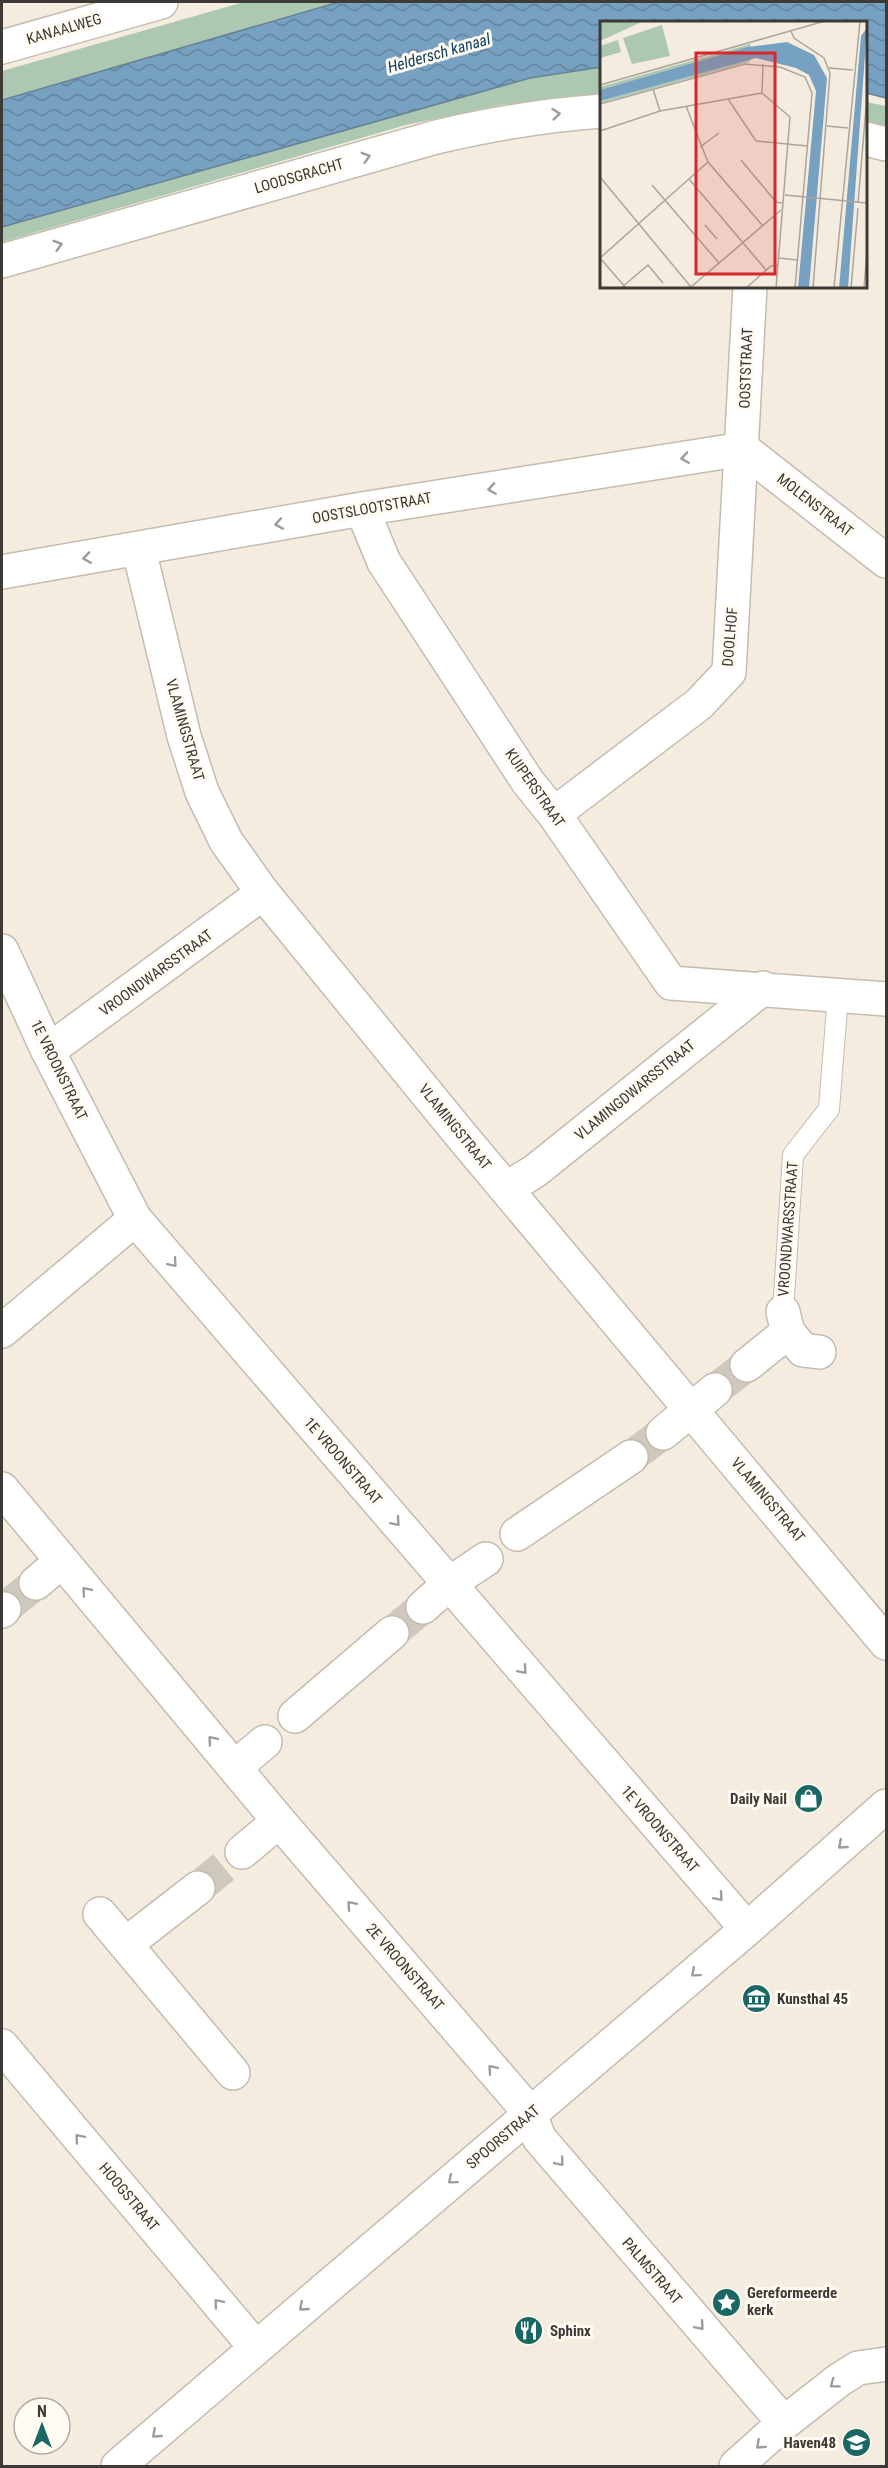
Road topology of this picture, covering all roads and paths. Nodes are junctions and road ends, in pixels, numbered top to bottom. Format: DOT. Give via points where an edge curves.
graph roads {
  1 [pos="161,2"];
  2 [pos="2,47"];
  3 [pos="600,111"];
  4 [pos="867,139"];
  5 [pos="886,144"];
  6 [pos="2,261"];
  7 [pos="750,288"];
  8 [pos="743,449"];
  9 [pos="362,509"];
  10 [pos="139,550"];
  11 [pos="886,561"];
  12 [pos="2,572"];
  13 [pos="554,814"];
  14 [pos="262,892"];
  15 [pos="2,951"];
  16 [pos="763,988"];
  17 [pos="838,995"];
  18 [pos="886,999"];
  19 [pos="48,1051"];
  20 [pos="506,1190"];
  21 [pos="135,1219"];
  22 [pos="785,1322"];
  23 [pos="2,1331"];
  24 [pos="819,1352"];
  25 [pos="747,1365"];
  26 [pos="704,1399"];
  27 [pos="663,1433"];
  28 [pos="631,1457"];
  29 [pos="2,1489"];
  30 [pos="517,1534"];
  31 [pos="486,1559"];
  32 [pos="62,1562"];
  33 [pos="36,1583"];
  34 [pos="449,1584"];
  35 [pos="423,1607"];
  36 [pos="392,1633"];
  37 [pos="886,1643"];
  38 [pos="295,1716"];
  39 [pos="265,1742"];
  40 [pos="235,1767"];
  41 [pos="886,1806"];
  42 [pos="279,1821"];
  43 [pos="243,1852"];
  44 [pos="198,1888"];
  45 [pos="100,1914"];
  46 [pos="747,1929"];
  47 [pos="126,1944"];
  48 [pos="2,2046"];
  49 [pos="233,2073"];
  50 [pos="531,2113"];
  51 [pos="256,2348"];
  52 [pos="886,2364"];
  53 [pos="784,2423"];
  54 [pos="118,2466"];
  55 [pos="736,2466"];
  1 -- 2 [label="street, KANAALWEG"];
  6 -- 3 [label="street, LOODSGRACHT, one-way" via="436,136 554,114"];
  4 -- 5 [label="street"];
  7 -- 8 [label="street, OOSTSTRAAT"];
  8 -- 9 [label="street, OOSTSLOOTSTRAAT, one-way"];
  8 -- 11 [label="street, MOLENSTRAAT"];
  8 -- 13 [label="street, DOOLHOF" via="729,672 699,704"];
  9 -- 10 [label="street, OOSTSLOOTSTRAAT, one-way"];
  9 -- 13 [label="street, KUIPERSTRAAT" via="384,562 528,782"];
  10 -- 12 [label="street, OOSTSLOOTSTRAAT, one-way"];
  10 -- 14 [label="street, VLAMINGSTRAAT" via="184,736 202,792 226,841"];
  13 -- 16 [label="street, KUIPERSTRAAT" via="671,983"];
  14 -- 19 [label="street, VROONDWARSSTRAAT"];
  14 -- 20 [label="street, VLAMINGSTRAAT"];
  15 -- 19 [label="street, 1E VROONSTRAAT"];
  16 -- 17 [label="street"];
  16 -- 20 [label="street, VLAMINGDWARSSTRAAT"];
  17 -- 18 [label="street"];
  17 -- 22 [label="lane, VROONDWARSSTRAAT" via="829,1109 793,1155"];
  19 -- 21 [label="street, 1E VROONSTRAAT"];
  20 -- 26 [label="street, VLAMINGSTRAAT"];
  21 -- 23 [label="street"];
  21 -- 34 [label="street, 1E VROONSTRAAT, one-way"];
  22 -- 24 [label="street" via="803,1350"];
  22 -- 25 [label="street"];
  26 -- 27 [label="street"];
  26 -- 37 [label="street, VLAMINGSTRAAT"];
  28 -- 30 [label="street"];
  29 -- 32 [label="street, 2E VROONSTRAAT"];
  31 -- 34 [label="street"];
  32 -- 33 [label="street"];
  40 -- 32 [label="street, 2E VROONSTRAAT, one-way"];
  34 -- 35 [label="street"];
  34 -- 46 [label="street, 1E VROONSTRAAT, one-way"];
  36 -- 38 [label="street"];
  39 -- 40 [label="street"];
  40 -- 42 [label="street, 2E VROONSTRAAT"];
  41 -- 46 [label="street, SPOORSTRAAT, one-way"];
  42 -- 43 [label="street"];
  50 -- 42 [label="street, 2E VROONSTRAAT, one-way"];
  44 -- 47 [label="street"];
  45 -- 47 [label="street"];
  46 -- 50 [label="street, SPOORSTRAAT, one-way"];
  47 -- 49 [label="street"];
  51 -- 48 [label="street, HOOGSTRAAT, one-way"];
  50 -- 51 [label="street, SPOORSTRAAT, one-way"];
  50 -- 53 [label="street, PALMSTRAAT, one-way" via="539,2138"];
  51 -- 54 [label="street, SPOORSTRAAT, one-way"];
  52 -- 53 [label="street, one-way" via="858,2368"];
  53 -- 55 [label="street, one-way"];
}
